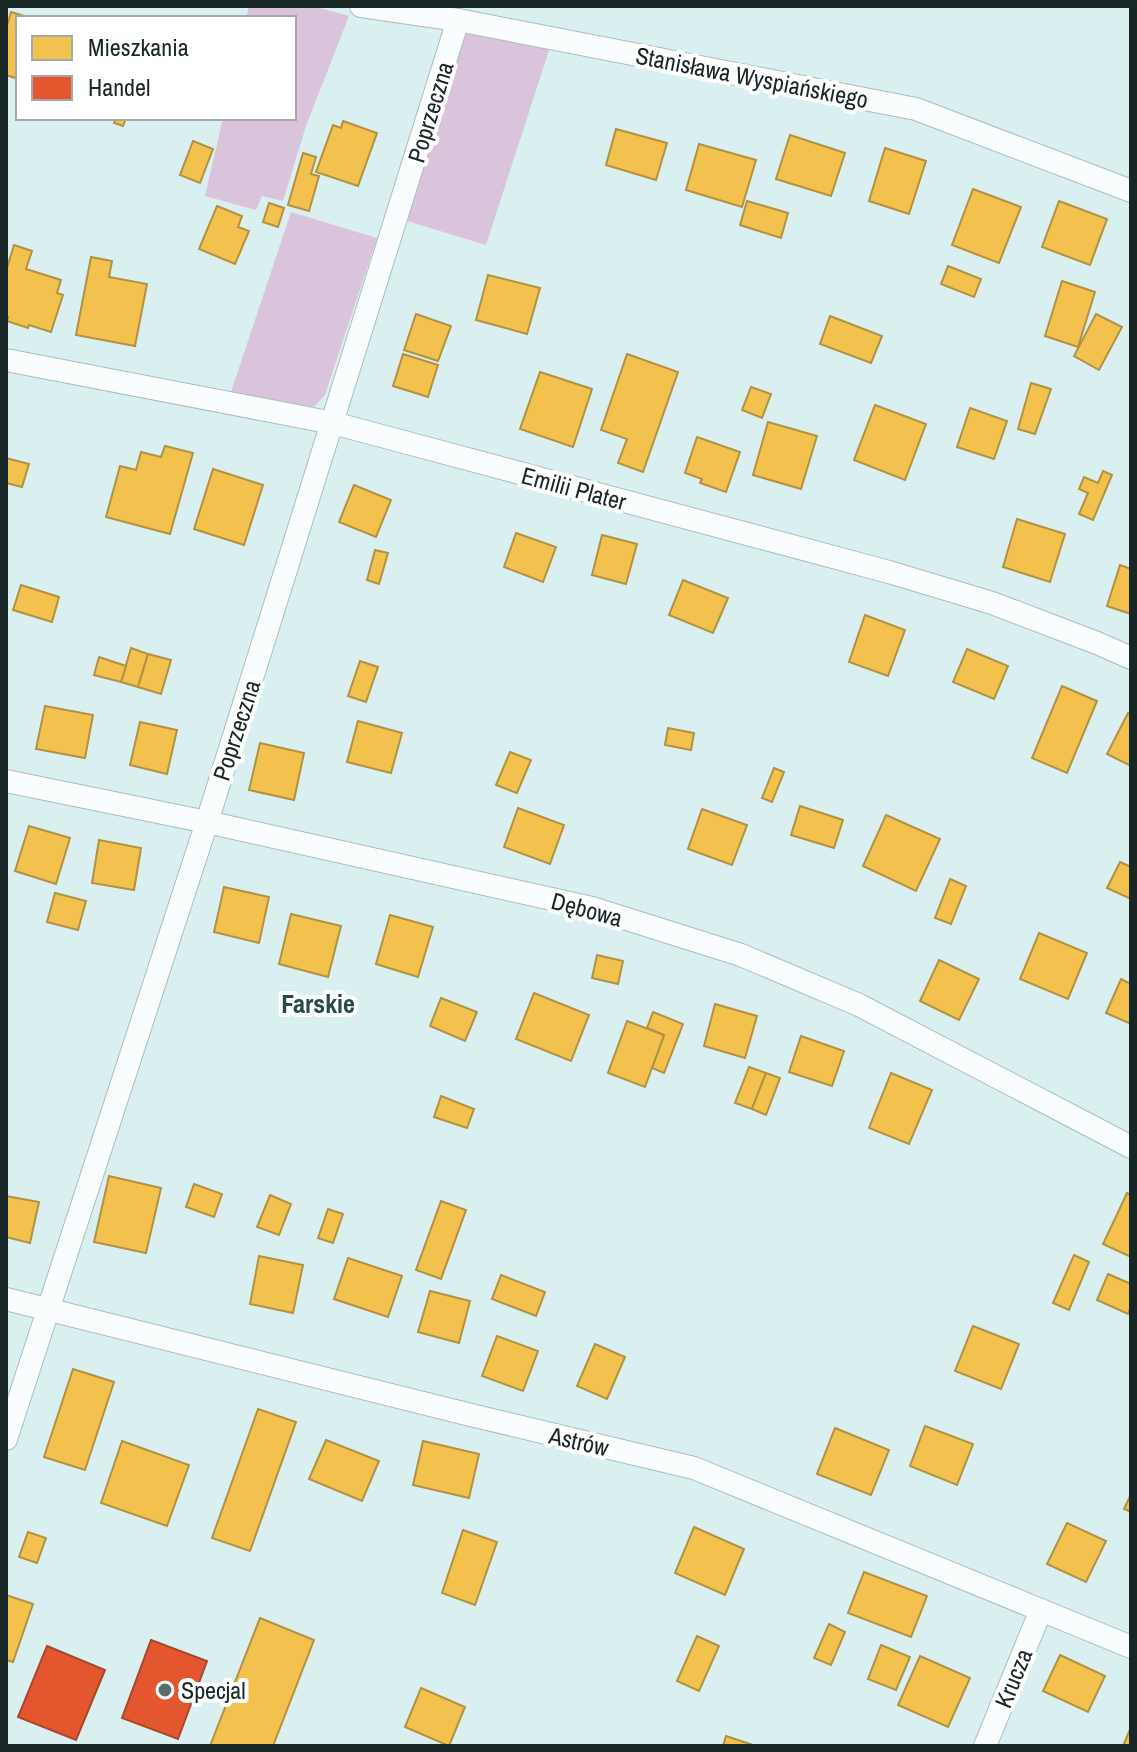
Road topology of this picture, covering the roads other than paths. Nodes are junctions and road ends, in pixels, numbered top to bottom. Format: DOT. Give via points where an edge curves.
graph roads {
  1 [pos="361,6"];
  2 [pos="458,20"];
  3 [pos="1131,191"];
  4 [pos="6,360"];
  5 [pos="333,423"];
  6 [pos="1131,658"];
  7 [pos="6,781"];
  8 [pos="207,822"];
  9 [pos="1131,1147"];
  10 [pos="6,1299"];
  11 [pos="49,1309"];
  12 [pos="6,1439"];
  13 [pos="1041,1610"];
  14 [pos="1131,1647"];
  15 [pos="985,1746"];
  1 -- 2 [label="street, Stanisława Wyspiańskiego"];
  2 -- 3 [label="street, Stanisława Wyspiańskiego" via="916,109"];
  2 -- 5 [label="street, Poprzeczna"];
  4 -- 5 [label="street, Emilii Plater"];
  5 -- 6 [label="street, Emilii Plater" via="889,572 992,603"];
  5 -- 8 [label="street, Poprzeczna"];
  7 -- 8 [label="street, Dębowa"];
  8 -- 9 [label="street, Dębowa" via="592,908 741,955 859,1005"];
  8 -- 11 [label="street, Poprzeczna"];
  10 -- 11 [label="street, Astrów"];
  11 -- 12 [label="street, Poprzeczna"];
  11 -- 13 [label="street, Astrów" via="694,1468"];
  13 -- 14 [label="street, Astrów"];
  13 -- 15 [label="street, Krucza"];
}
